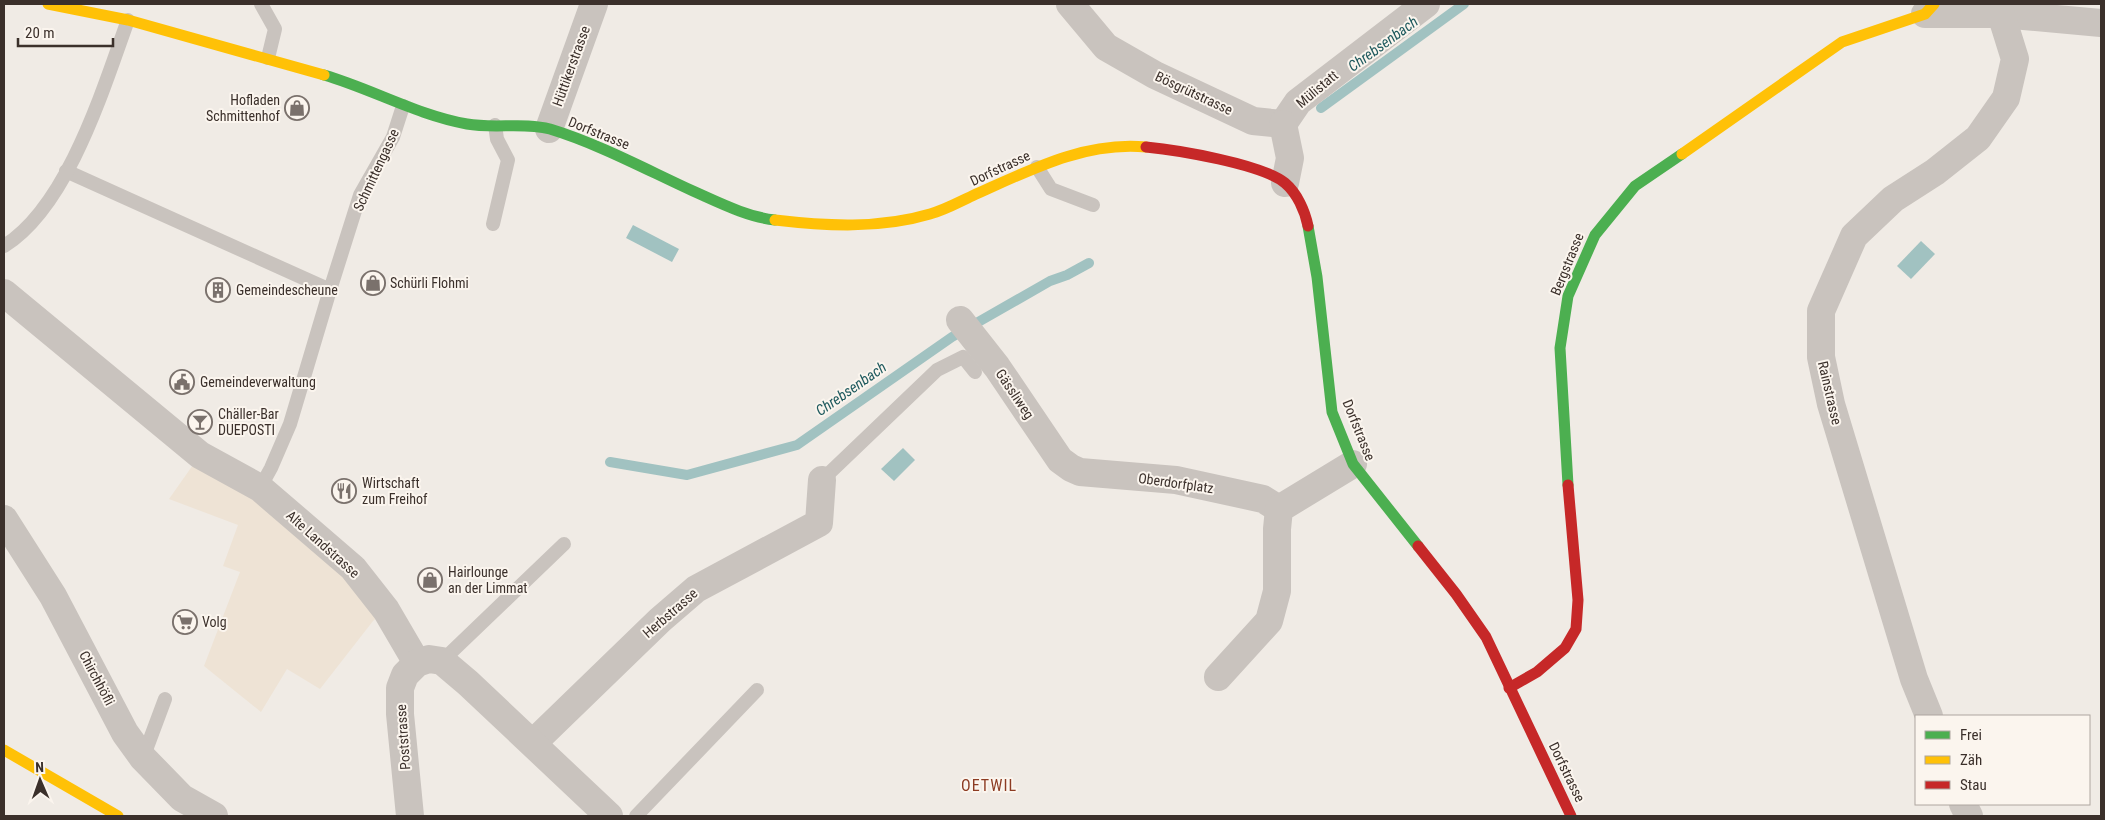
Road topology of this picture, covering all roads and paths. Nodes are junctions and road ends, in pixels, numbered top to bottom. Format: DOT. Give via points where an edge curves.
graph roads {
  1 [pos="48,4"];
  2 [pos="261,4"];
  3 [pos="594,4"];
  4 [pos="1070,4"];
  5 [pos="1426,4"];
  6 [pos="1929,9"];
  7 [pos="2001,14"];
  8 [pos="128,20"];
  9 [pos="2101,23"];
  10 [pos="268,58"];
  11 [pos="403,106"];
  12 [pos="1283,124"];
  13 [pos="495,125"];
  14 [pos="549,129"];
  15 [pos="1036,167"];
  16 [pos="66,170"];
  17 [pos="1285,183"];
  18 [pos="1094,204"];
  19 [pos="492,224"];
  20 [pos="4,246"];
  21 [pos="330,290"];
  22 [pos="4,293"];
  23 [pos="965,325"];
  24 [pos="975,372"];
  25 [pos="1353,464"];
  26 [pos="1071,468"];
  27 [pos="822,480"];
  28 [pos="260,488"];
  29 [pos="1279,509"];
  30 [pos="4,519"];
  31 [pos="564,544"];
  32 [pos="429,662"];
  33 [pos="1218,676"];
  34 [pos="1509,688"];
  35 [pos="757,690"];
  36 [pos="165,699"];
  37 [pos="1929,715"];
  38 [pos="533,743"];
  39 [pos="4,750"];
  40 [pos="143,758"];
  41 [pos="118,816"];
  42 [pos="214,816"];
  43 [pos="410,816"];
  44 [pos="609,816"];
  45 [pos="636,816"];
  46 [pos="1571,816"];
  1 -- 8 [label="street, Dorfstrasse"];
  2 -- 10 [label="lane" via="275,29"];
  3 -- 14 [label="street, Hüttikerstrasse"];
  4 -- 12 [label="street, Bösgrütstrasse" via="1106,46 1155,75 1253,121"];
  5 -- 12 [label="street, Mülistatt" via="1298,102"];
  6 -- 7 [label="street"];
  6 -- 34 [label="street, Bergstrasse" via="1842,42 1635,186 1595,235 1568,296 1560,348 1578,600 1576,629 1565,648 1537,672"];
  7 -- 9 [label="street"];
  7 -- 37 [label="street, Rainstrasse" via="2015,60 2006,98 1978,138 1935,172 1893,199 1854,236 1821,311 1821,357 1831,404 1914,679"];
  8 -- 10 [label="street, Dorfstrasse"];
  8 -- 16 [label="lane" via="95,110"];
  10 -- 11 [label="street, Dorfstrasse" via="330,77"];
  11 -- 13 [label="street, Dorfstrasse" via="468,124"];
  11 -- 21 [label="lane, Schmittengasse" via="393,137 360,196"];
  12 -- 17 [label="street" via="1290,158"];
  13 -- 14 [label="street, Dorfstrasse"];
  13 -- 19 [label="lane" via="497,139 508,160"];
  14 -- 15 [label="street, Dorfstrasse" via="749,213 766,219 820,225 876,224 931,214"];
  15 -- 17 [label="street, Dorfstrasse" via="1083,151 1124,145 1158,148 1258,169"];
  15 -- 18 [label="lane" via="1051,189"];
  16 -- 20 [label="lane" via="41,214"];
  16 -- 21 [label="lane"];
  17 -- 25 [label="street, Dorfstrasse" via="1305,210 1317,277 1332,412"];
  21 -- 28 [label="lane, Schmittengasse" via="290,424"];
  22 -- 28 [label="street, Alte Landstrasse" via="200,455"];
  23 -- 26 [label="street, Gässliweg" via="1059,458"];
  24 -- 27 [label="lane" via="963,357 937,370"];
  25 -- 29 [label="street"];
  25 -- 34 [label="street, Dorfstrasse" via="1486,637"];
  26 -- 29 [label="street, Oberdorfplatz" via="1080,472 1176,480 1263,499"];
  27 -- 38 [label="street, Herbstrasse" via="819,523 696,589"];
  28 -- 32 [label="street, Alte Landstrasse" via="353,568"];
  29 -- 33 [label="street" via="1277,591 1269,621"];
  30 -- 40 [label="street, Chirchhöfli" via="53,596 125,733"];
  31 -- 32 [label="lane"];
  32 -- 38 [label="street, Alte Landstrasse"];
  32 -- 43 [label="street, Poststrasse" via="405,675 400,688"];
  34 -- 46 [label="street, Dorfstrasse"];
  35 -- 45 [label="lane"];
  36 -- 40 [label="lane"];
  38 -- 44 [label="street, Alte Landstrasse"];
  39 -- 41 [label="street"];
  40 -- 42 [label="street, Chirchhöfli" via="182,798"];
}
